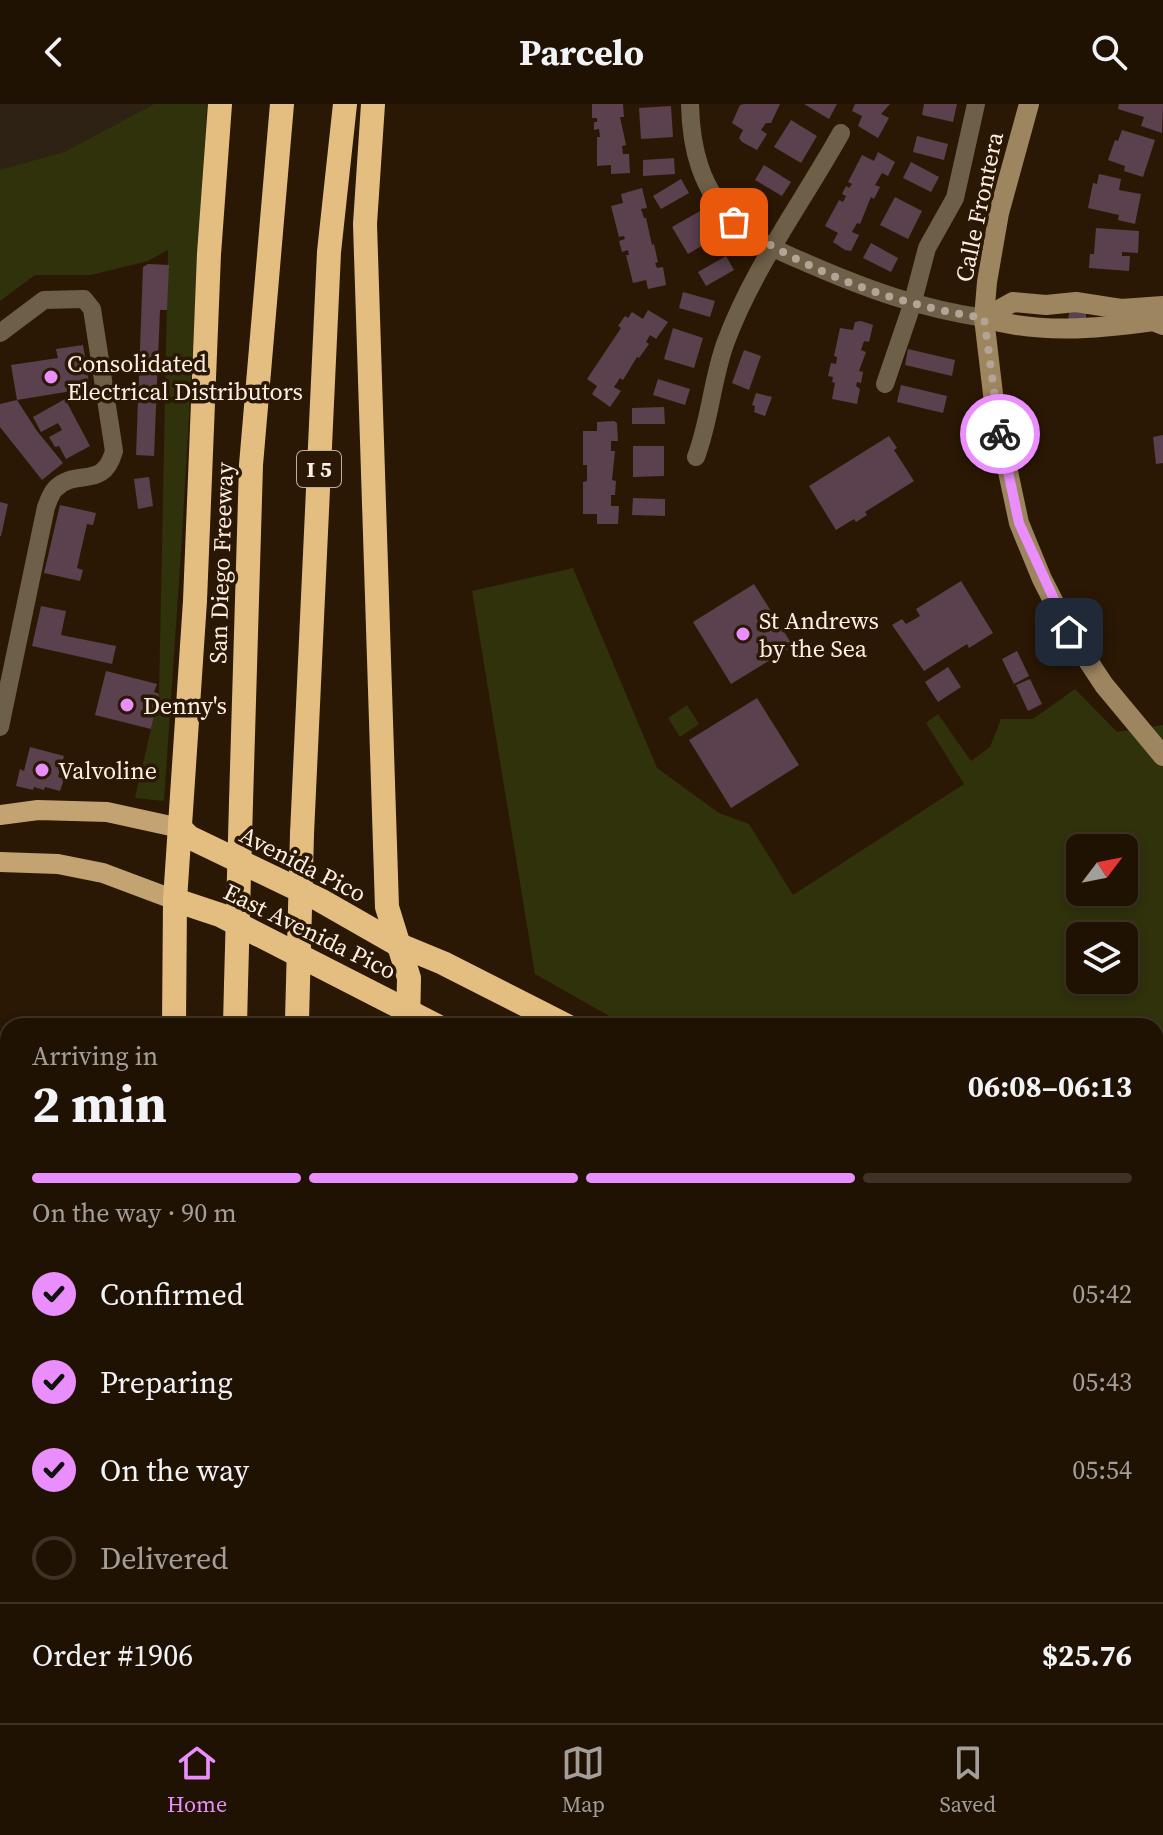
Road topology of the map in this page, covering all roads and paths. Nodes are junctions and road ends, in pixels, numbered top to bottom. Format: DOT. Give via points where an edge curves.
graph roads {
  1 [pos="220,104"];
  2 [pos="282,104"];
  3 [pos="345,104"];
  4 [pos="373,104"];
  5 [pos="690,104"];
  6 [pos="976,104"];
  7 [pos="1029,104"];
  8 [pos="841,133"];
  9 [pos="771,247"];
  10 [pos="1058,302"];
  11 [pos="912,305"];
  12 [pos="1097,305"];
  13 [pos="1163,306"];
  14 [pos="984,318"];
  15 [pos="1163,325"];
  16 [pos="1051,327"];
  17 [pos="1100,332"];
  18 [pos="0,333"];
  19 [pos="885,384"];
  20 [pos="696,457"];
  21 [pos="0,727"];
  22 [pos="1163,756"];
  23 [pos="0,815"];
  24 [pos="180,828"];
  25 [pos="0,862"];
  26 [pos="175,900"];
  27 [pos="397,944"];
  28 [pos="174,1018"];
  29 [pos="235,1018"];
  30 [pos="297,1018"];
  31 [pos="408,1018"];
  32 [pos="551,1018"];
  1 -- 24 [label="highway"];
  2 -- 29 [label="highway, San Diego Freeway, bridge" via="251,465"];
  3 -- 30 [label="highway, I 5, bridge" via="329,252"];
  4 -- 27 [label="highway" via="365,224 387,907"];
  5 -- 9 [label="street" via="695,156 706,184 734,222"];
  6 -- 11 [label="street" via="955,198 927,248"];
  7 -- 14 [label="street, Calle Frontera" via="999,213"];
  8 -- 9 [label="street"];
  9 -- 11 [label="street"];
  9 -- 20 [label="street" via="726,343"];
  10 -- 12 [label="street"];
  10 -- 14 [label="street" via="1013,302"];
  10 -- 16 [label="street"];
  11 -- 14 [label="street"];
  11 -- 19 [label="street"];
  12 -- 13 [label="street"];
  12 -- 17 [label="street"];
  14 -- 16 [label="street" via="1014,327"];
  14 -- 22 [label="street, Calle Frontera" via="995,411 1019,523 1069,632 1104,685"];
  15 -- 17 [label="street" via="1153,321"];
  16 -- 17 [label="street"];
  18 -- 21 [label="street" via="44,300 84,299 92,309 114,451 110,466 54,490 46,507"];
  23 -- 24 [label="main road, Avenida Pico" via="107,812"];
  24 -- 26 [label="highway"];
  24 -- 27 [label="highway, Avenida Pico"];
  25 -- 26 [label="main road, East Avenida Pico" via="58,864 103,873"];
  26 -- 28 [label="highway"];
  26 -- 31 [label="highway, East Avenida Pico" via="220,915"];
  27 -- 31 [label="highway" via="409,978"];
  27 -- 32 [label="highway, Avenida Pico"];
}
